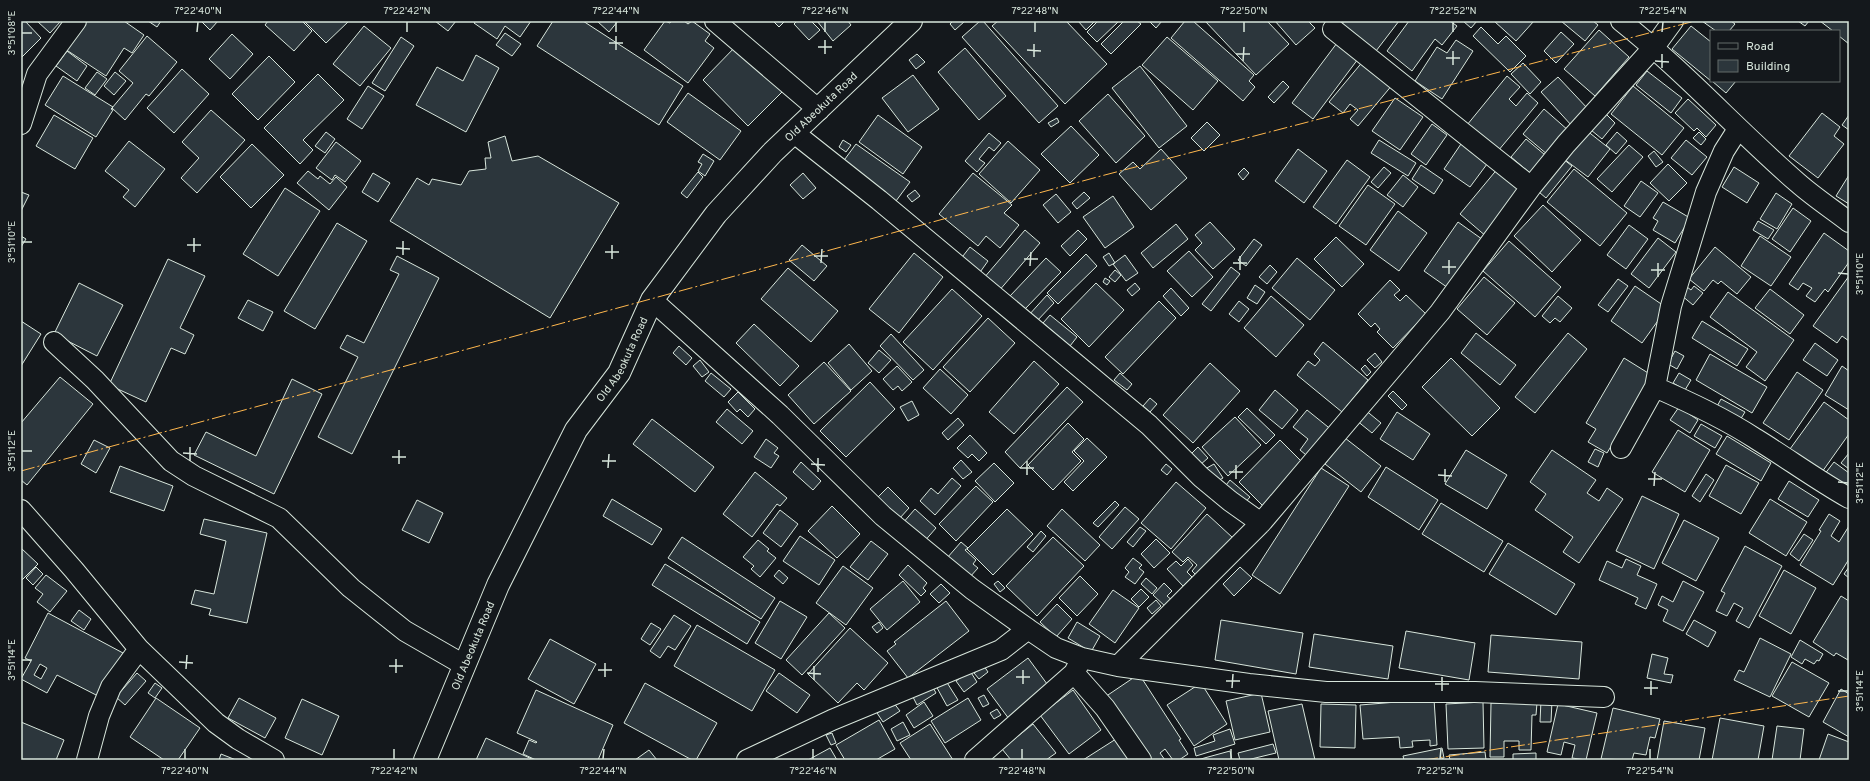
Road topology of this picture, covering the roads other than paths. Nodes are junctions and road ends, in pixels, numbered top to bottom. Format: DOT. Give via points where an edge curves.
graph roads {
  1 [pos="76,21"];
  2 [pos="715,21"];
  3 [pos="911,21"];
  4 [pos="1621,21"];
  5 [pos="1674,21"];
  6 [pos="1333,29"];
  7 [pos="1654,47"];
  8 [pos="819,110"];
  9 [pos="21,124"];
  10 [pos="1738,129"];
  11 [pos="793,132"];
  12 [pos="1531,187"];
  13 [pos="1849,222"];
  14 [pos="652,300"];
  15 [pos="54,342"];
  16 [pos="1655,386"];
  17 [pos="1621,448"];
  18 [pos="1849,498"];
  19 [pos="21,510"];
  20 [pos="1261,523"];
  21 [pos="1028,629"];
  22 [pos="139,649"];
  23 [pos="464,665"];
  24 [pos="1078,666"];
  25 [pos="1118,666"];
  26 [pos="1604,697"];
  27 [pos="87,760"];
  28 [pos="274,760"];
  29 [pos="425,760"];
  30 [pos="747,760"];
  31 [pos="975,760"];
  32 [pos="1140,760"];
  1 -- 9 [label="street" via="37,74"];
  2 -- 8 [label="street"];
  3 -- 8 [label="highway, Old Abeokuta Road"];
  4 -- 7 [label="street"];
  5 -- 7 [label="street"];
  6 -- 12 [label="street"];
  7 -- 10 [label="street"];
  7 -- 12 [label="street" via="1566,144"];
  8 -- 11 [label="highway, Old Abeokuta Road"];
  10 -- 13 [label="street" via="1799,184"];
  10 -- 16 [label="street" via="1724,151 1706,192 1671,306"];
  11 -- 14 [label="highway, Old Abeokuta Road" via="716,214"];
  11 -- 20 [label="street" via="879,200 1149,425 1201,477"];
  12 -- 20 [label="street" via="1440,312"];
  14 -- 21 [label="street" via="780,415 883,516 972,589"];
  14 -- 23 [label="highway, Old Abeokuta Road" via="619,373 576,430 564,453 498,585"];
  15 -- 23 [label="street" via="95,380 171,461 194,476 279,518 351,588 405,631"];
  16 -- 17 [label="street"];
  16 -- 18 [label="street" via="1755,438"];
  19 -- 22 [label="street"];
  20 -- 25 [label="street"];
  21 -- 24 [label="street"];
  21 -- 30 [label="street" via="1001,650 832,720"];
  22 -- 27 [label="street" via="111,688 99,716"];
  22 -- 28 [label="street" via="216,723"];
  23 -- 29 [label="highway, Old Abeokuta Road"];
  24 -- 25 [label="street"];
  24 -- 31 [label="street"];
  24 -- 32 [label="street"];
  25 -- 26 [label="street" via="1326,692 1460,692"];
}
